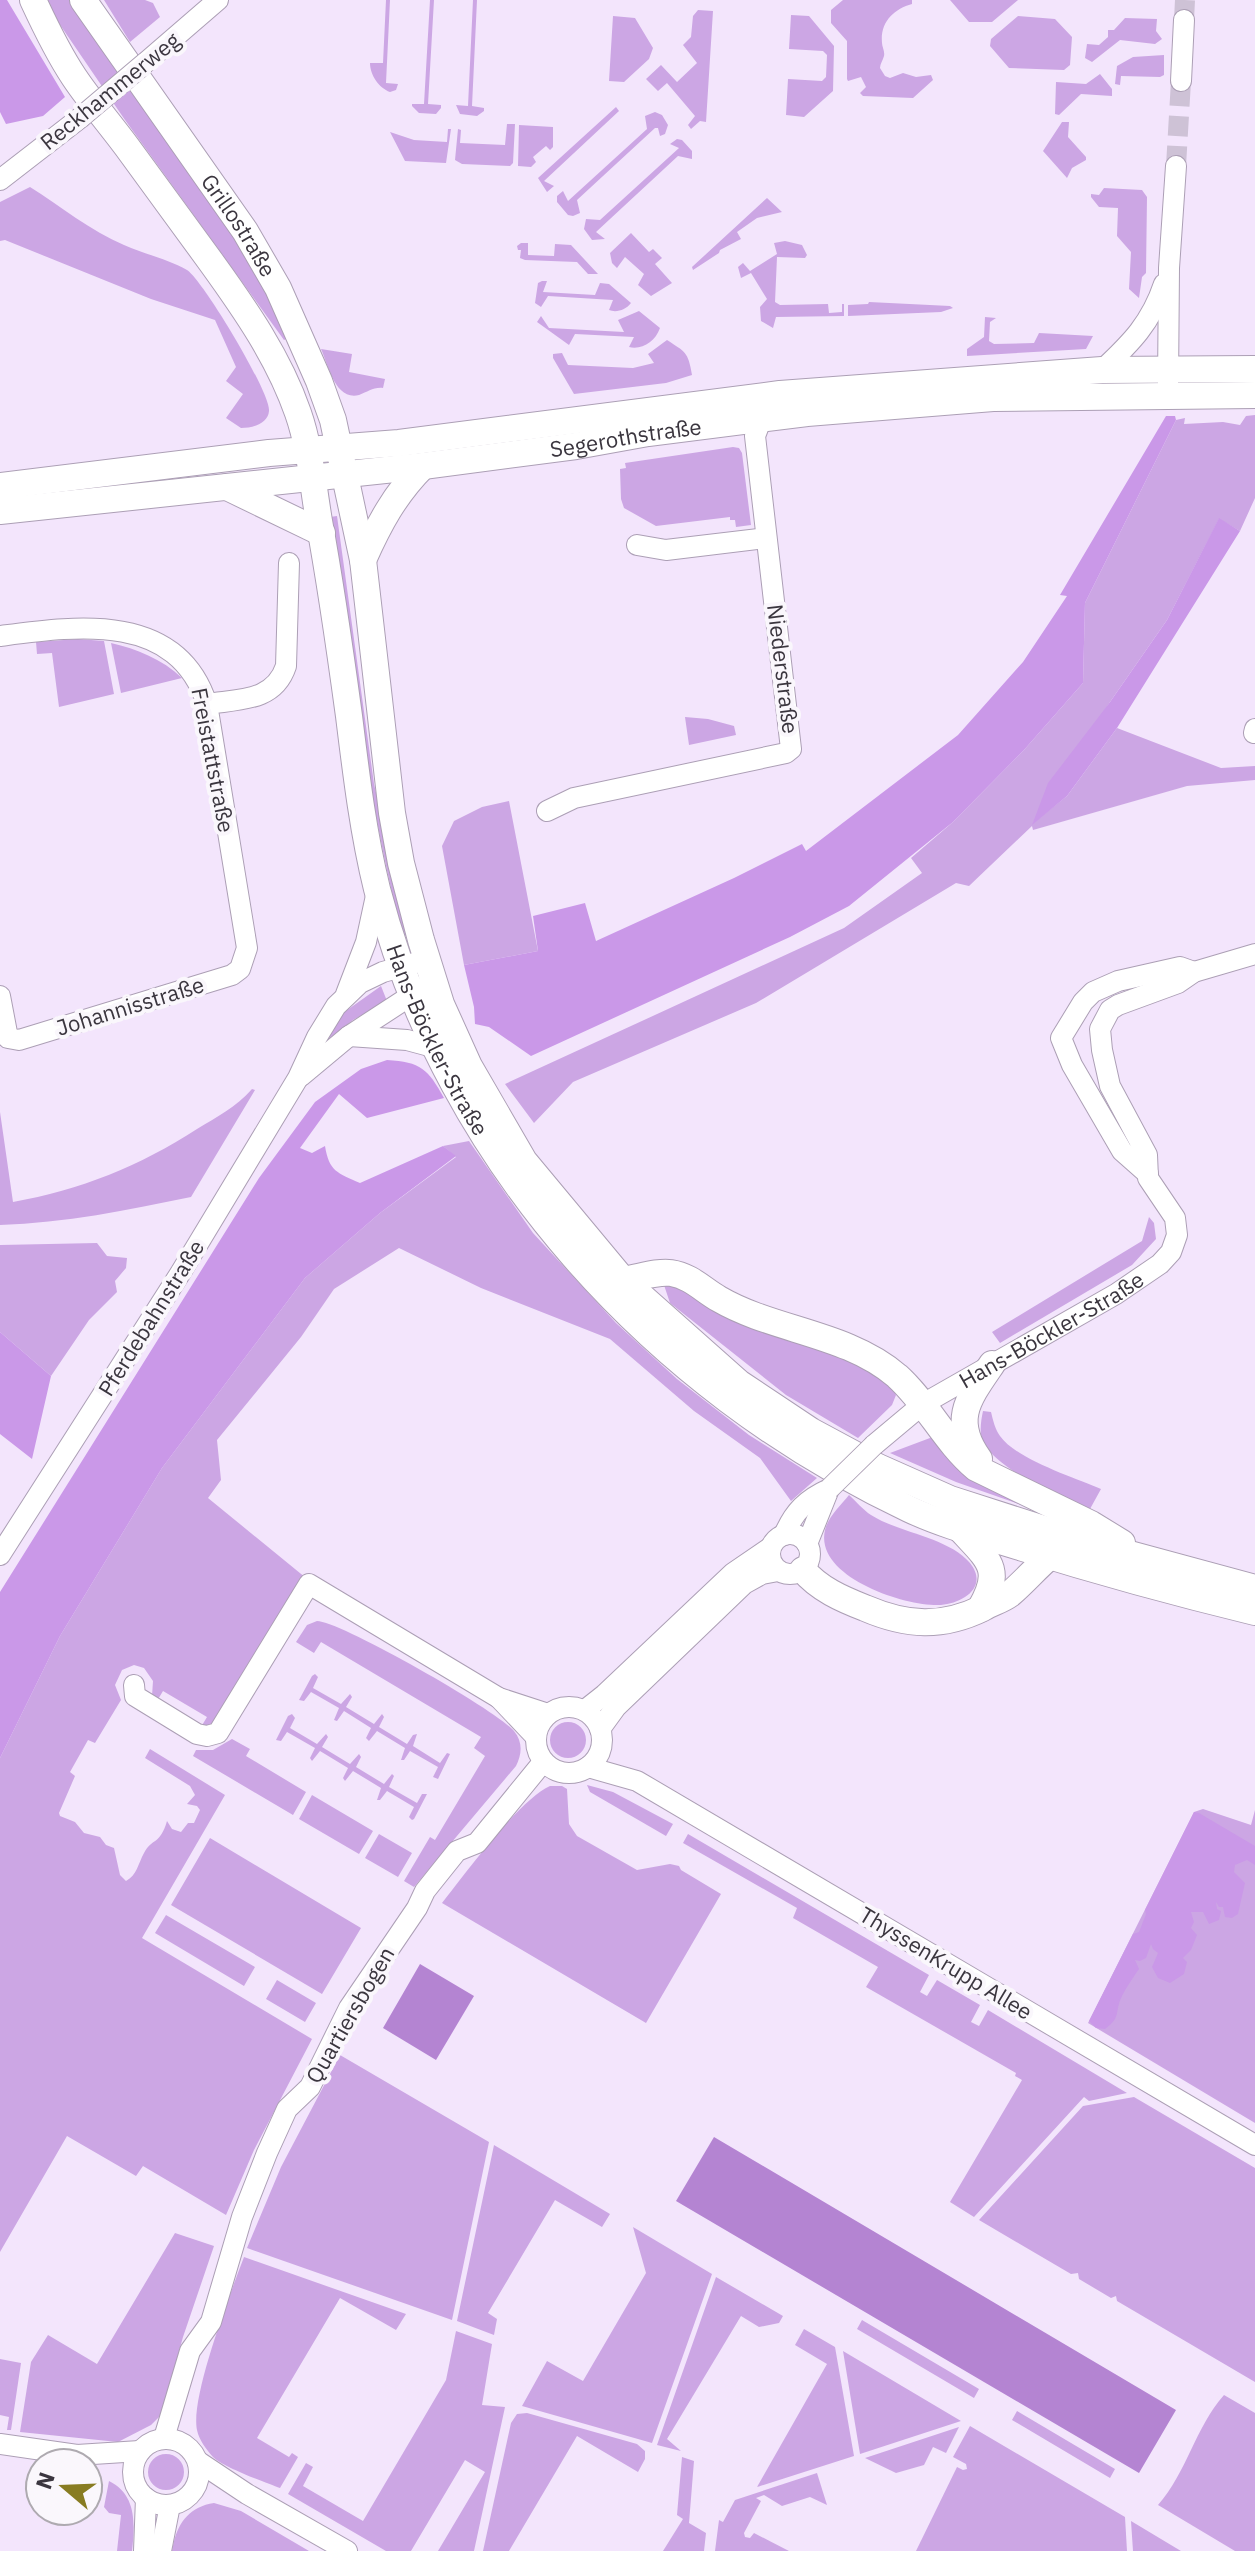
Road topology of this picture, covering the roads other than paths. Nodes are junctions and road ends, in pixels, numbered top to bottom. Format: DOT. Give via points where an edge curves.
graph roads {
  1 [pos="33,0"];
  2 [pos="83,0"];
  3 [pos="218,0"];
  4 [pos="1184,20"];
  5 [pos="1181,81"];
  6 [pos="1176,166"];
  7 [pos="0,180"];
  8 [pos="1169,268"];
  9 [pos="1168,369"];
  10 [pos="1255,369"];
  11 [pos="1102,370"];
  12 [pos="780,394"];
  13 [pos="1255,395"];
  14 [pos="1167,396"];
  15 [pos="759,420"];
  16 [pos="339,448"];
  17 [pos="306,450"];
  18 [pos="423,466"];
  19 [pos="344,475"];
  20 [pos="311,478"];
  21 [pos="0,486"];
  22 [pos="227,487"];
  23 [pos="0,511"];
  24 [pos="322,533"];
  25 [pos="766,538"];
  26 [pos="637,545"];
  27 [pos="363,560"];
  28 [pos="289,563"];
  29 [pos="0,636"];
  30 [pos="207,704"];
  31 [pos="547,811"];
  32 [pos="377,888"];
  33 [pos="1255,954"];
  34 [pos="245,959"];
  35 [pos="1194,972"];
  36 [pos="419,975"];
  37 [pos="346,994"];
  38 [pos="0,996"];
  39 [pos="349,1036"];
  40 [pos="433,1047"];
  41 [pos="298,1078"];
  42 [pos="1148,1174"];
  43 [pos="623,1280"];
  44 [pos="992,1364"];
  45 [pos="923,1404"];
  46 [pos="993,1478"];
  47 [pos="829,1489"];
  48 [pos="960,1528"];
  49 [pos="778,1541"];
  50 [pos="807,1544"];
  51 [pos="0,1555"];
  52 [pos="1050,1556"];
  53 [pos="1152,1561"];
  54 [pos="791,1571"];
  55 [pos="1255,1588"];
  56 [pos="980,1609"];
  57 [pos="1255,1612"];
  58 [pos="134,1685"];
  59 [pos="499,1698"];
  60 [pos="585,1710"];
  61 [pos="548,1714"];
  62 [pos="535,1736"];
  63 [pos="601,1738"];
  64 [pos="543,1762"];
  65 [pos="588,1767"];
  66 [pos="637,1781"];
  67 [pos="1255,2145"];
  68 [pos="164,2438"];
  69 [pos="0,2444"];
  70 [pos="24,2447"];
  71 [pos="140,2451"];
  72 [pos="104,2453"];
  73 [pos="199,2462"];
  74 [pos="104,2465"];
  75 [pos="133,2476"];
  76 [pos="197,2484"];
  77 [pos="247,2494"];
  78 [pos="146,2498"];
  79 [pos="170,2505"];
  80 [pos="144,2551"];
  81 [pos="161,2551"];
  82 [pos="347,2551"];
  1 -- 17 [label="main road, Grillostraße" via="73,76 247,312 298,412"];
  2 -- 16 [label="main road, Grillostraße" via="278,288 333,420"];
  3 -- 7 [label="street, Reckhammerweg, bridge"];
  4 -- 5 [label="street"];
  6 -- 8 [label="street"];
  8 -- 9 [label="street"];
  8 -- 11 [label="street" via="1145,326"];
  9 -- 10 [label="main road, Segerothstraße"];
  9 -- 11 [label="main road, Segerothstraße"];
  9 -- 14 [label="street"];
  11 -- 12 [label="main road, Segerothstraße"];
  12 -- 15 [label="street"];
  12 -- 16 [label="main road, Segerothstraße"];
  13 -- 14 [label="main road, Segerothstraße"];
  14 -- 15 [label="main road, Segerothstraße" via="993,398"];
  15 -- 18 [label="main road, Segerothstraße"];
  15 -- 25 [label="street, Niederstraße" via="755,436"];
  16 -- 17 [label="main road, Segerothstraße"];
  16 -- 19 [label="main road, Grillostraße"];
  17 -- 20 [label="main road, Hans-Böckler-Straße"];
  17 -- 21 [label="main road, Segerothstraße"];
  18 -- 19 [label="main road, Segerothstraße"];
  18 -- 27 [label="main road" via="395,497"];
  19 -- 20 [label="main road, Segerothstraße"];
  19 -- 27 [label="main road, Hans-Böckler-Straße"];
  20 -- 22 [label="main road, Segerothstraße"];
  20 -- 24 [label="main road, Hans-Böckler-Straße"];
  22 -- 23 [label="main road, Segerothstraße"];
  22 -- 24 [label="main road"];
  24 -- 32 [label="main road, Hans-Böckler-Straße"];
  25 -- 26 [label="street" via="666,550"];
  25 -- 31 [label="street, Niederstraße" via="791,749 574,798"];
  27 -- 36 [label="main road, Hans-Böckler-Straße" via="392,813"];
  28 -- 30 [label="street" via="282,678 260,695"];
  29 -- 30 [label="street, Freistattstraße" via="64,627 113,629 142,637 188,667"];
  30 -- 34 [label="street, Freistattstraße"];
  32 -- 36 [label="main road, Hans-Böckler-Straße"];
  32 -- 37 [label="street" via="366,942"];
  33 -- 35 [label="street"];
  34 -- 38 [label="street, Johannisstraße" via="232,975 13,1041"];
  35 -- 42 [label="street, Hans-Böckler-Straße" via="1118,1005 1100,1029 1110,1086 1147,1155"];
  35 -- 42 [label="street, Hans-Böckler-Straße" via="1180,967 1093,992 1061,1038 1122,1151"];
  36 -- 37 [label="street, Pferdebahnstraße" via="360,983"];
  36 -- 39 [label="street, Pferdebahnstraße"];
  36 -- 40 [label="main road, Hans-Böckler-Straße"];
  36 -- 43 [label="main road, Hans-Böckler-Straße" via="524,1161"];
  37 -- 41 [label="street, Pferdebahnstraße"];
  39 -- 40 [label="street"];
  39 -- 41 [label="street, Pferdebahnstraße"];
  40 -- 48 [label="main road, Hans-Böckler-Straße" via="508,1175 607,1293 676,1358 801,1450 911,1510"];
  41 -- 51 [label="street, Pferdebahnstraße"];
  42 -- 44 [label="street, Hans-Böckler-Straße" via="1175,1218 1171,1252 1116,1294"];
  43 -- 45 [label="main road" via="669,1273 688,1277 719,1299 866,1357 895,1375"];
  43 -- 53 [label="main road, Hans-Böckler-Straße" via="739,1383 878,1467 950,1499"];
  44 -- 45 [label="street, Hans-Böckler-Straße"];
  44 -- 46 [label="main road" via="964,1417 967,1442"];
  45 -- 46 [label="main road" via="962,1456"];
  45 -- 47 [label="street, Hans-Böckler-Straße, bridge"];
  46 -- 53 [label="main road" via="1091,1524"];
  47 -- 49 [label="street, Hans-Böckler-Straße" via="808,1498"];
  47 -- 50 [label="street, Hans-Böckler-Straße"];
  48 -- 52 [label="main road, Hans-Böckler-Straße"];
  48 -- 56 [label="main road" via="985,1555 992,1572 992,1588"];
  49 -- 50 [label="street" via="797,1535"];
  49 -- 54 [label="street" via="770,1561"];
  49 -- 60 [label="street" via="733,1573"];
  50 -- 54 [label="street, Hans-Böckler-Straße" via="810,1555"];
  52 -- 56 [label="main road" via="1008,1596"];
  52 -- 57 [label="main road, Hans-Böckler-Straße"];
  53 -- 55 [label="main road, Hans-Böckler-Straße"];
  54 -- 56 [label="main road" via="879,1614 914,1622 965,1618"];
  54 -- 63 [label="street" via="762,1574 744,1584 616,1707"];
  58 -- 59 [label="street" via="135,1696 197,1734 218,1733 309,1584"];
  59 -- 61 [label="street"];
  59 -- 62 [label="street"];
  60 -- 61 [label="street" via="563,1707"];
  60 -- 63 [label="street"];
  61 -- 62 [label="street"];
  62 -- 64 [label="street"];
  63 -- 65 [label="street" via="598,1756"];
  63 -- 66 [label="street, ThyssenKrupp Allee"];
  64 -- 65 [label="street" via="566,1773"];
  64 -- 68 [label="street, Quartiersbogen" via="477,1843 457,1851 425,1891 349,2008 310,2087 287,2109 242,2217 211,2322 190,2351"];
  65 -- 66 [label="street, ThyssenKrupp Allee"];
  66 -- 67 [label="street, ThyssenKrupp Allee"];
  68 -- 71 [label="street"];
  68 -- 73 [label="street" via="183,2442"];
  69 -- 70 [label="street"];
  71 -- 72 [label="street"];
  71 -- 75 [label="street"];
  73 -- 76 [label="street"];
  73 -- 77 [label="street"];
  74 -- 75 [label="street"];
  75 -- 78 [label="street"];
  76 -- 77 [label="street" via="216,2492"];
  76 -- 79 [label="street" via="187,2498"];
  77 -- 82 [label="street"];
  78 -- 79 [label="street"];
  78 -- 80 [label="street"];
  79 -- 81 [label="street"];
}
